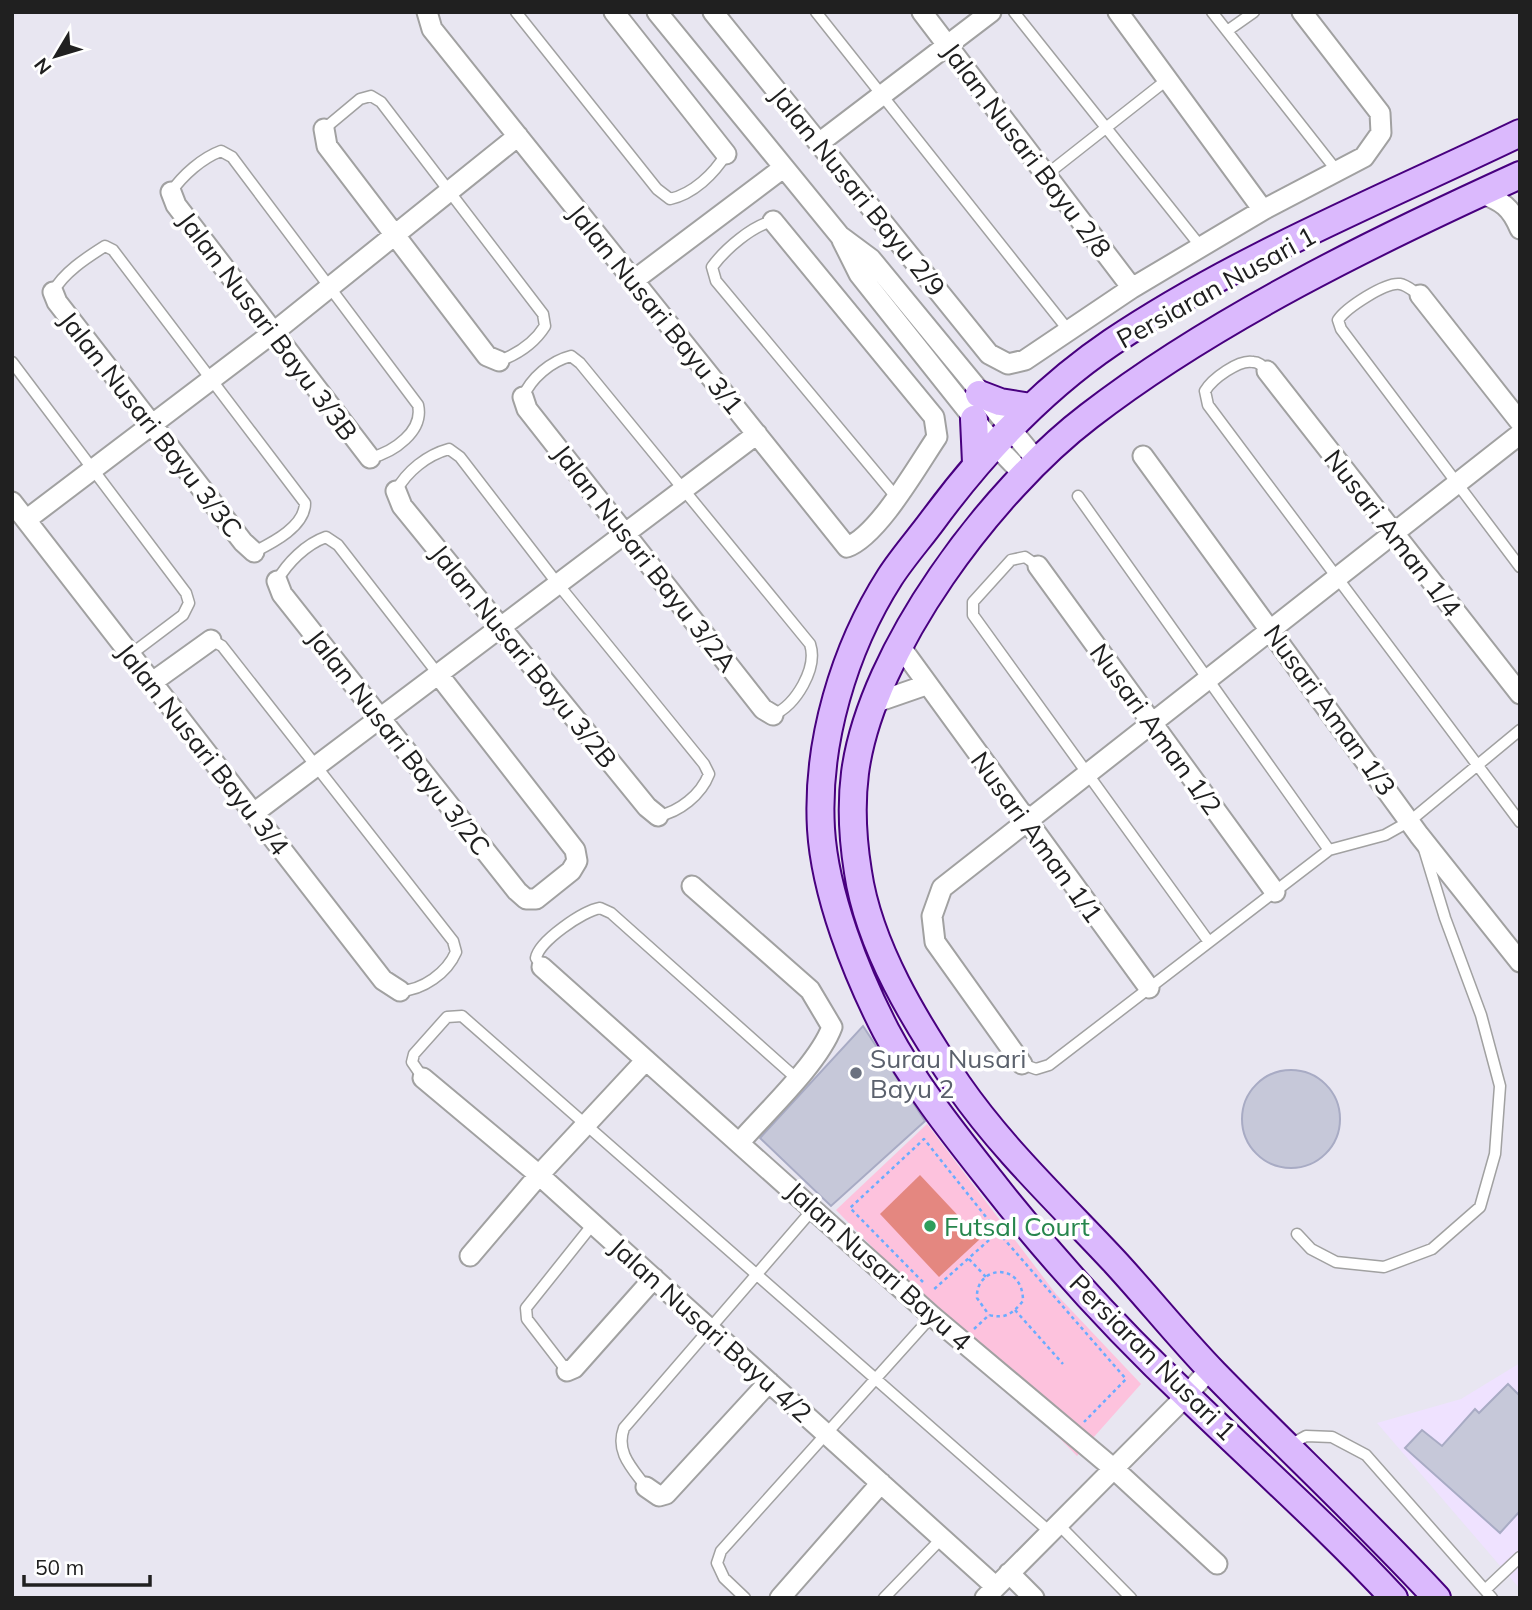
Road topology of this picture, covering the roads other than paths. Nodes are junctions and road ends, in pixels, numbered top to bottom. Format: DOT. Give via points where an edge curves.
graph roads {
  1 [pos="427,12"];
  2 [pos="516,12"];
  3 [pos="614,12"];
  4 [pos="657,12"];
  5 [pos="713,12"];
  6 [pos="816,12"];
  7 [pos="922,12"];
  8 [pos="991,12"];
  9 [pos="1014,12"];
  10 [pos="1118,12"];
  11 [pos="1212,12"];
  12 [pos="1254,12"];
  13 [pos="1302,12"];
  14 [pos="1227,31"];
  15 [pos="948,46"];
  16 [pos="1168,79"];
  17 [pos="883,95"];
  18 [pos="1105,127"];
  19 [pos="324,129"];
  20 [pos="1520,133"];
  21 [pos="518,136"];
  22 [pos="819,144"];
  23 [pos="726,154"];
  24 [pos="783,168"];
  25 [pos="1337,171"];
  26 [pos="1046,175"];
  27 [pos="1519,176"];
  28 [pos="449,191"];
  29 [pos="171,192"];
  30 [pos="1480,194"];
  31 [pos="1263,210"];
  32 [pos="773,221"];
  33 [pos="1520,227"];
  34 [pos="396,235"];
  35 [pos="1201,247"];
  36 [pos="633,281"];
  37 [pos="331,286"];
  38 [pos="1132,288"];
  39 [pos="53,292"];
  40 [pos="1420,295"];
  41 [pos="1069,331"];
  42 [pos="274,332"];
  43 [pos="499,361"];
  44 [pos="12,362"];
  45 [pos="1267,372"];
  46 [pos="211,380"];
  47 [pos="523,397"];
  48 [pos="977,406"];
  49 [pos="1031,407"];
  50 [pos="1520,422"];
  51 [pos="151,425"];
  52 [pos="757,434"];
  53 [pos="1520,434"];
  54 [pos="1001,436"];
  55 [pos="1143,456"];
  56 [pos="370,458"];
  57 [pos="976,463"];
  58 [pos="93,467"];
  59 [pos="1031,469"];
  60 [pos="1457,484"];
  61 [pos="682,490"];
  62 [pos="396,491"];
  63 [pos="1078,496"];
  64 [pos="897,498"];
  65 [pos="12,502"];
  66 [pos="26,520"];
  67 [pos="624,532"];
  68 [pos="1394,533"];
  69 [pos="254,552"];
  70 [pos="1038,566"];
  71 [pos="1520,567"];
  72 [pos="1336,577"];
  73 [pos="277,582"];
  74 [pos="557,583"];
  75 [pos="499,628"];
  76 [pos="1271,628"];
  77 [pos="211,640"];
  78 [pos="900,646"];
  79 [pos="130,655"];
  80 [pos="438,674"];
  81 [pos="1207,678"];
  82 [pos="151,683"];
  83 [pos="926,685"];
  84 [pos="1520,694"];
  85 [pos="874,703"];
  86 [pos="773,715"];
  87 [pos="380,718"];
  88 [pos="1150,722"];
  89 [pos="1520,730"];
  90 [pos="1478,765"];
  91 [pos="315,767"];
  92 [pos="1088,771"];
  93 [pos="254,813"];
  94 [pos="658,816"];
  95 [pos="1025,820"];
  96 [pos="1520,822"];
  97 [pos="1415,828"];
  98 [pos="1329,850"];
  99 [pos="692,886"];
  100 [pos="1275,892"];
  101 [pos="1209,942"];
  102 [pos="1520,961"];
  103 [pos="542,967"];
  104 [pos="1149,988"];
  105 [pos="400,991"];
  106 [pos="646,1060"];
  107 [pos="1022,1064"];
  108 [pos="796,1077"];
  109 [pos="423,1078"];
  110 [pos="587,1123"];
  111 [pos="740,1142"];
  112 [pos="540,1174"];
  113 [pos="814,1208"];
  114 [pos="593,1224"];
  115 [pos="1297,1234"];
  116 [pos="470,1256"];
  117 [pos="757,1273"];
  118 [pos="654,1278"];
  119 [pos="936,1308"];
  120 [pos="710,1328"];
  121 [pos="1210,1369"];
  122 [pos="567,1371"];
  123 [pos="876,1378"];
  124 [pos="769,1382"];
  125 [pos="1186,1396"];
  126 [pos="827,1435"];
  127 [pos="1287,1446"];
  128 [pos="1114,1469"];
  129 [pos="881,1483"];
  130 [pos="646,1488"];
  131 [pos="1054,1528"];
  132 [pos="942,1538"];
  133 [pos="1520,1557"];
  134 [pos="1217,1563"];
  135 [pos="996,1586"];
  136 [pos="1489,1594"];
  137 [pos="745,1598"];
  138 [pos="780,1598"];
  139 [pos="884,1598"];
  140 [pos="1034,1598"];
  141 [pos="1131,1598"];
  142 [pos="1394,1598"];
  143 [pos="1437,1598"];
  1 -- 21 [label="street, Jalan Nusari Bayu 3/1" via="432,29"];
  2 -- 23 [label="lane" via="657,189 670,199 685,195 718,167"];
  3 -- 23 [label="street"];
  4 -- 24 [label="street"];
  5 -- 22 [label="street, Jalan Nusari Bayu 2/9"];
  6 -- 17 [label="lane"];
  7 -- 15 [label="street, Jalan Nusari Bayu 2/8"];
  8 -- 15 [label="street"];
  9 -- 18 [label="lane"];
  10 -- 16 [label="street"];
  11 -- 14 [label="lane"];
  12 -- 14 [label="lane"];
  13 -- 25 [label="street" via="1380,113 1381,133 1364,158"];
  14 -- 25 [label="lane"];
  15 -- 17 [label="street"];
  15 -- 26 [label="street, Jalan Nusari Bayu 2/8"];
  16 -- 18 [label="lane"];
  16 -- 31 [label="street"];
  17 -- 22 [label="street"];
  17 -- 41 [label="lane"];
  18 -- 26 [label="lane"];
  18 -- 35 [label="lane"];
  19 -- 28 [label="lane" via="360,99 371,96"];
  19 -- 34 [label="street" via="327,146"];
  20 -- 49 [label="main road, Persiaran Nusari 1" via="1220,278 1113,341"];
  21 -- 28 [label="street"];
  21 -- 36 [label="street, Jalan Nusari Bayu 3/1"];
  22 -- 41 [label="street, Jalan Nusari Bayu 2/9" via="989,354 1008,363 1025,360"];
  24 -- 36 [label="street"];
  24 -- 48 [label="street" via="840,236 871,259"];
  25 -- 31 [label="street"];
  26 -- 38 [label="street, Jalan Nusari Bayu 2/8"];
  27 -- 30 [label="main road, Persiaran Nusari 1"];
  27 -- 33 [label="street" via="1515,193"];
  28 -- 34 [label="street"];
  28 -- 43 [label="lane" via="543,314 545,326 539,335"];
  29 -- 37 [label="lane" via="211,155 221,151 232,157"];
  29 -- 42 [label="street, Jalan Nusari Bayu 3/3B" via="176,205"];
  30 -- 33 [label="street" via="1511,209"];
  30 -- 59 [label="main road, Persiaran Nusari 1" via="1293,288 1155,369 1085,418"];
  31 -- 35 [label="street"];
  32 -- 64 [label="street" via="934,417 937,437"];
  32 -- 64 [label="lane" via="763,223 719,258 712,267 716,281"];
  34 -- 37 [label="street"];
  34 -- 43 [label="street" via="487,356"];
  35 -- 38 [label="street"];
  36 -- 52 [label="street, Jalan Nusari Bayu 3/1"];
  37 -- 42 [label="street"];
  37 -- 56 [label="lane" via="418,405 421,417 416,429 384,454"];
  38 -- 41 [label="street"];
  39 -- 46 [label="lane" via="58,282 96,252 105,247 113,250"];
  39 -- 51 [label="street, Jalan Nusari Bayu 3/3C"];
  40 -- 50 [label="street"];
  40 -- 60 [label="lane" via="1402,284 1390,285 1344,310 1338,320"];
  42 -- 46 [label="street"];
  42 -- 56 [label="street, Jalan Nusari Bayu 3/3B"];
  44 -- 58 [label="lane"];
  45 -- 68 [label="street, Nusari Aman 1/4"];
  45 -- 72 [label="lane" via="1258,362 1248,361 1211,381 1205,391 1208,405"];
  46 -- 51 [label="street"];
  46 -- 69 [label="lane" via="305,503 299,521"];
  47 -- 61 [label="lane" via="528,385 558,359 571,356"];
  47 -- 67 [label="street, Jalan Nusari Bayu 3/2A" via="527,409"];
  48 -- 49 [label="main road" via="1000,401"];
  48 -- 54 [label="street"];
  48 -- 57 [label="main road"];
  49 -- 54 [label="main road, Persiaran Nusari 1"];
  51 -- 58 [label="street"];
  51 -- 69 [label="street, Jalan Nusari Bayu 3/3C"];
  52 -- 61 [label="street"];
  52 -- 64 [label="street, Jalan Nusari Bayu 3/1" via="847,547 858,543"];
  53 -- 60 [label="street"];
  54 -- 57 [label="main road, Persiaran Nusari 1"];
  54 -- 59 [label="street"];
  55 -- 76 [label="street, Nusari Aman 1/3"];
  57 -- 125 [label="main road, Persiaran Nusari 1" via="889,579 851,656 825,752 821,829 831,889 886,1031 915,1077 991,1182 1068,1272"];
  58 -- 66 [label="street"];
  58 -- 79 [label="lane" via="189,603 183,615"];
  59 -- 78 [label="main road, Persiaran Nusari 1" via="936,586"];
  60 -- 68 [label="street"];
  60 -- 71 [label="lane"];
  61 -- 67 [label="street"];
  61 -- 86 [label="lane" via="810,644 815,656 810,672 783,710"];
  62 -- 74 [label="lane" via="404,478 434,453 449,449 460,457"];
  62 -- 75 [label="street, Jalan Nusari Bayu 3/2B" via="402,506"];
  63 -- 81 [label="lane"];
  65 -- 66 [label="street, Jalan Nusari Bayu 3/4"];
  66 -- 79 [label="street, Jalan Nusari Bayu 3/4"];
  67 -- 74 [label="street"];
  67 -- 86 [label="street, Jalan Nusari Bayu 3/2A" via="763,709"];
  68 -- 72 [label="street"];
  68 -- 84 [label="street, Nusari Aman 1/4"];
  70 -- 88 [label="street, Nusari Aman 1/2"];
  70 -- 92 [label="lane" via="1025,557 1011,560 973,602 973,615"];
  72 -- 76 [label="street"];
  72 -- 90 [label="lane"];
  73 -- 80 [label="lane" via="286,566 326,537 338,545"];
  73 -- 87 [label="street, Jalan Nusari Bayu 3/2C"];
  74 -- 75 [label="street"];
  74 -- 94 [label="lane" via="709,774 704,788 672,813"];
  75 -- 80 [label="street"];
  75 -- 94 [label="street, Jalan Nusari Bayu 3/2B"];
  76 -- 81 [label="street"];
  76 -- 97 [label="street, Nusari Aman 1/3"];
  77 -- 82 [label="street"];
  77 -- 91 [label="lane" via="222,646"];
  78 -- 83 [label="street, Nusari Aman 1/1"];
  78 -- 85 [label="main road, Persiaran Nusari 1"];
  79 -- 82 [label="street, Jalan Nusari Bayu 3/4"];
  80 -- 87 [label="street"];
  80 -- 87 [label="street, Jalan Nusari Bayu 3/2C" via="575,850 577,861 571,871 536,899 526,898"];
  81 -- 88 [label="street"];
  81 -- 98 [label="lane"];
  82 -- 93 [label="street, Jalan Nusari Bayu 3/4"];
  83 -- 85 [label="street"];
  83 -- 95 [label="street, Nusari Aman 1/1"];
  85 -- 121 [label="main road, Persiaran Nusari 1" via="855,773 857,861 867,911 898,984 959,1087 1024,1167"];
  87 -- 91 [label="street"];
  88 -- 92 [label="street"];
  88 -- 100 [label="street, Nusari Aman 1/2"];
  89 -- 90 [label="lane"];
  90 -- 96 [label="lane"];
  90 -- 97 [label="lane"];
  91 -- 93 [label="street"];
  91 -- 105 [label="lane" via="453,941 456,952 450,965 416,990"];
  92 -- 95 [label="street"];
  92 -- 101 [label="lane"];
  93 -- 105 [label="street, Jalan Nusari Bayu 3/4" via="383,980"];
  95 -- 104 [label="street, Nusari Aman 1/1"];
  95 -- 107 [label="street" via="942,888 932,916 934,943"];
  97 -- 98 [label="lane"];
  97 -- 102 [label="street, Nusari Aman 1/3"];
  97 -- 115 [label="lane" via="1481,1015 1500,1086 1495,1154 1480,1207 1432,1249 1384,1267 1336,1262 1311,1249"];
  98 -- 100 [label="lane"];
  99 -- 108 [label="street" via="810,990 822,1007 832,1027 827,1041"];
  100 -- 101 [label="lane"];
  101 -- 104 [label="lane"];
  103 -- 106 [label="street, Jalan Nusari Bayu 4"];
  103 -- 108 [label="lane" via="536,958 539,949 577,917 600,908"];
  104 -- 107 [label="lane" via="1049,1065 1036,1069"];
  106 -- 110 [label="street"];
  106 -- 111 [label="street, Jalan Nusari Bayu 4"];
  108 -- 111 [label="street"];
  109 -- 110 [label="lane" via="412,1062 414,1054 447,1017 462,1016"];
  109 -- 112 [label="street, Jalan Nusari Bayu 4/2"];
  110 -- 112 [label="street"];
  110 -- 117 [label="lane"];
  111 -- 113 [label="street, Jalan Nusari Bayu 4"];
  112 -- 114 [label="street, Jalan Nusari Bayu 4/2"];
  112 -- 116 [label="street"];
  113 -- 117 [label="lane"];
  113 -- 119 [label="street, Jalan Nusari Bayu 4"];
  114 -- 118 [label="street, Jalan Nusari Bayu 4/2"];
  114 -- 122 [label="lane" via="526,1308 527,1320"];
  117 -- 120 [label="lane"];
  117 -- 123 [label="lane"];
  118 -- 120 [label="street, Jalan Nusari Bayu 4/2"];
  118 -- 122 [label="street" via="575,1368"];
  119 -- 123 [label="lane"];
  119 -- 128 [label="street, Jalan Nusari Bayu 4"];
  120 -- 124 [label="street, Jalan Nusari Bayu 4/2"];
  120 -- 130 [label="lane" via="624,1428 621,1452"];
  121 -- 125 [label="street"];
  121 -- 127 [label="main road, Persiaran Nusari 1"];
  123 -- 126 [label="lane"];
  123 -- 131 [label="lane"];
  124 -- 126 [label="street, Jalan Nusari Bayu 4/2"];
  124 -- 130 [label="street" via="666,1494 659,1496"];
  125 -- 128 [label="street"];
  125 -- 142 [label="main road, Persiaran Nusari 1"];
  126 -- 129 [label="street, Jalan Nusari Bayu 4/2"];
  126 -- 137 [label="lane" via="721,1551 717,1563 724,1578"];
  127 -- 136 [label="lane" via="1306,1436 1332,1437 1366,1455"];
  127 -- 143 [label="main road, Persiaran Nusari 1"];
  128 -- 131 [label="street"];
  128 -- 134 [label="street, Jalan Nusari Bayu 4"];
  129 -- 132 [label="street, Jalan Nusari Bayu 4/2"];
  129 -- 138 [label="street"];
  131 -- 135 [label="street"];
  131 -- 141 [label="lane"];
  132 -- 135 [label="street, Jalan Nusari Bayu 4/2"];
  132 -- 139 [label="lane"];
  133 -- 136 [label="lane"];
  135 -- 140 [label="street, Jalan Nusari Bayu 4/2"];
}
